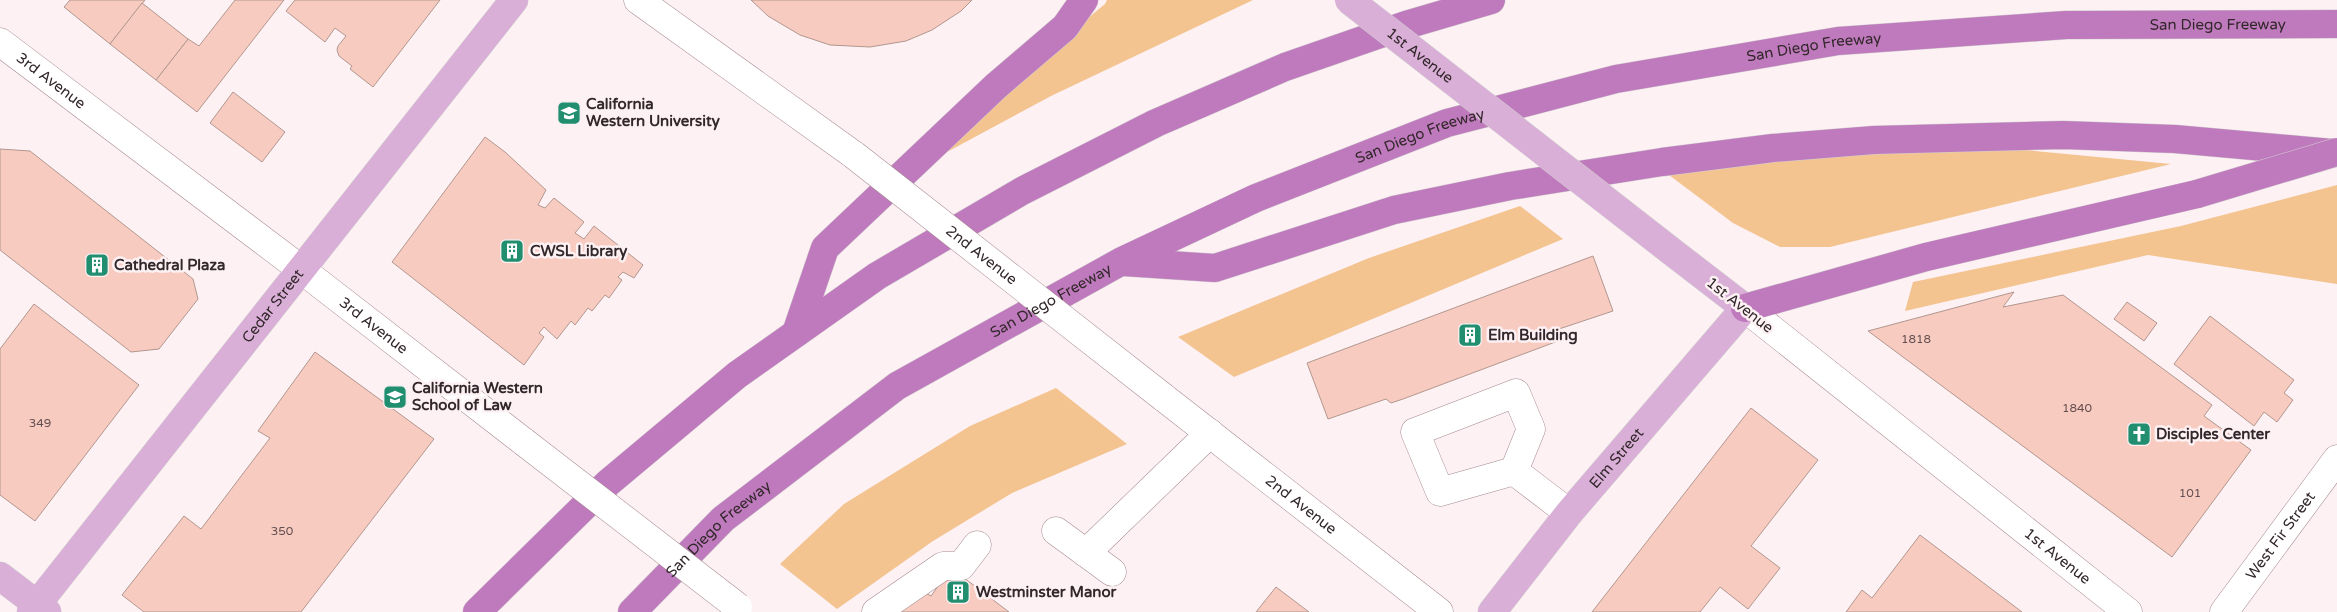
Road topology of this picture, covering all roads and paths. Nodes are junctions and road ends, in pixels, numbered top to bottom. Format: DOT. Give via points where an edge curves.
graph roads {
  1 [pos="514,0"];
  2 [pos="638,0"];
  3 [pos="653,0"];
  4 [pos="660,0"];
  5 [pos="1084,0"];
  6 [pos="1349,0"];
  7 [pos="1491,0"];
  8 [pos="2337,24"];
  9 [pos="678,28"];
  10 [pos="0,42"];
  11 [pos="2337,153"];
  12 [pos="1122,262"];
  13 [pos="302,270"];
  14 [pos="1745,308"];
  15 [pos="796,333"];
  16 [pos="1210,433"];
  17 [pos="2337,459"];
  18 [pos="1514,471"];
  19 [pos="1569,513"];
  20 [pos="1056,531"];
  21 [pos="977,545"];
  22 [pos="1086,553"];
  23 [pos="1112,572"];
  24 [pos="0,576"];
  25 [pos="39,609"];
  26 [pos="741,610"];
  27 [pos="477,612"];
  28 [pos="632,612"];
  29 [pos="876,612"];
  30 [pos="1439,612"];
  31 [pos="1492,612"];
  32 [pos="2128,612"];
  33 [pos="2224,612"];
  1 -- 13 [label="main road, Cedar Street"];
  2 -- 9 [label="street, 2nd Avenue"];
  3 -- 9 [label="street"];
  4 -- 9 [label="street"];
  5 -- 15 [label="highway" via="1065,27 996,86 825,248"];
  6 -- 14 [label="main road, 1st Avenue, bridge"];
  7 -- 15 [label="highway" via="1406,25 1285,67 1156,123 1022,191 877,276"];
  8 -- 12 [label="highway, San Diego Freeway" via="2066,26 1838,41 1616,79 1447,123 1256,198"];
  9 -- 16 [label="street, 2nd Avenue, bridge" via="854,155"];
  10 -- 13 [label="street, 3rd Avenue"];
  11 -- 12 [label="highway" via="2175,139 2064,135 1874,140 1782,148 1662,162 1510,186 1394,210 1215,268"];
  11 -- 14 [label="highway, bridge" via="2197,194 1926,257"];
  12 -- 28 [label="highway, San Diego Freeway" via="897,386 723,519"];
  13 -- 25 [label="main road, Cedar Street"];
  13 -- 26 [label="street, 3rd Avenue, bridge"];
  14 -- 19 [label="main road, Elm Street"];
  14 -- 32 [label="street, 1st Avenue"];
  15 -- 27 [label="highway" via="737,375 608,483"];
  16 -- 22 [label="street"];
  16 -- 30 [label="street, 2nd Avenue"];
  17 -- 33 [label="street, West Fir Street"];
  18 -- 19 [label="street"];
  19 -- 31 [label="main road, Elm Street"];
  20 -- 22 [label="street"];
  21 -- 29 [label="street" via="961,566 943,566"];
  22 -- 23 [label="street"];
  24 -- 25 [label="main road"];
}
